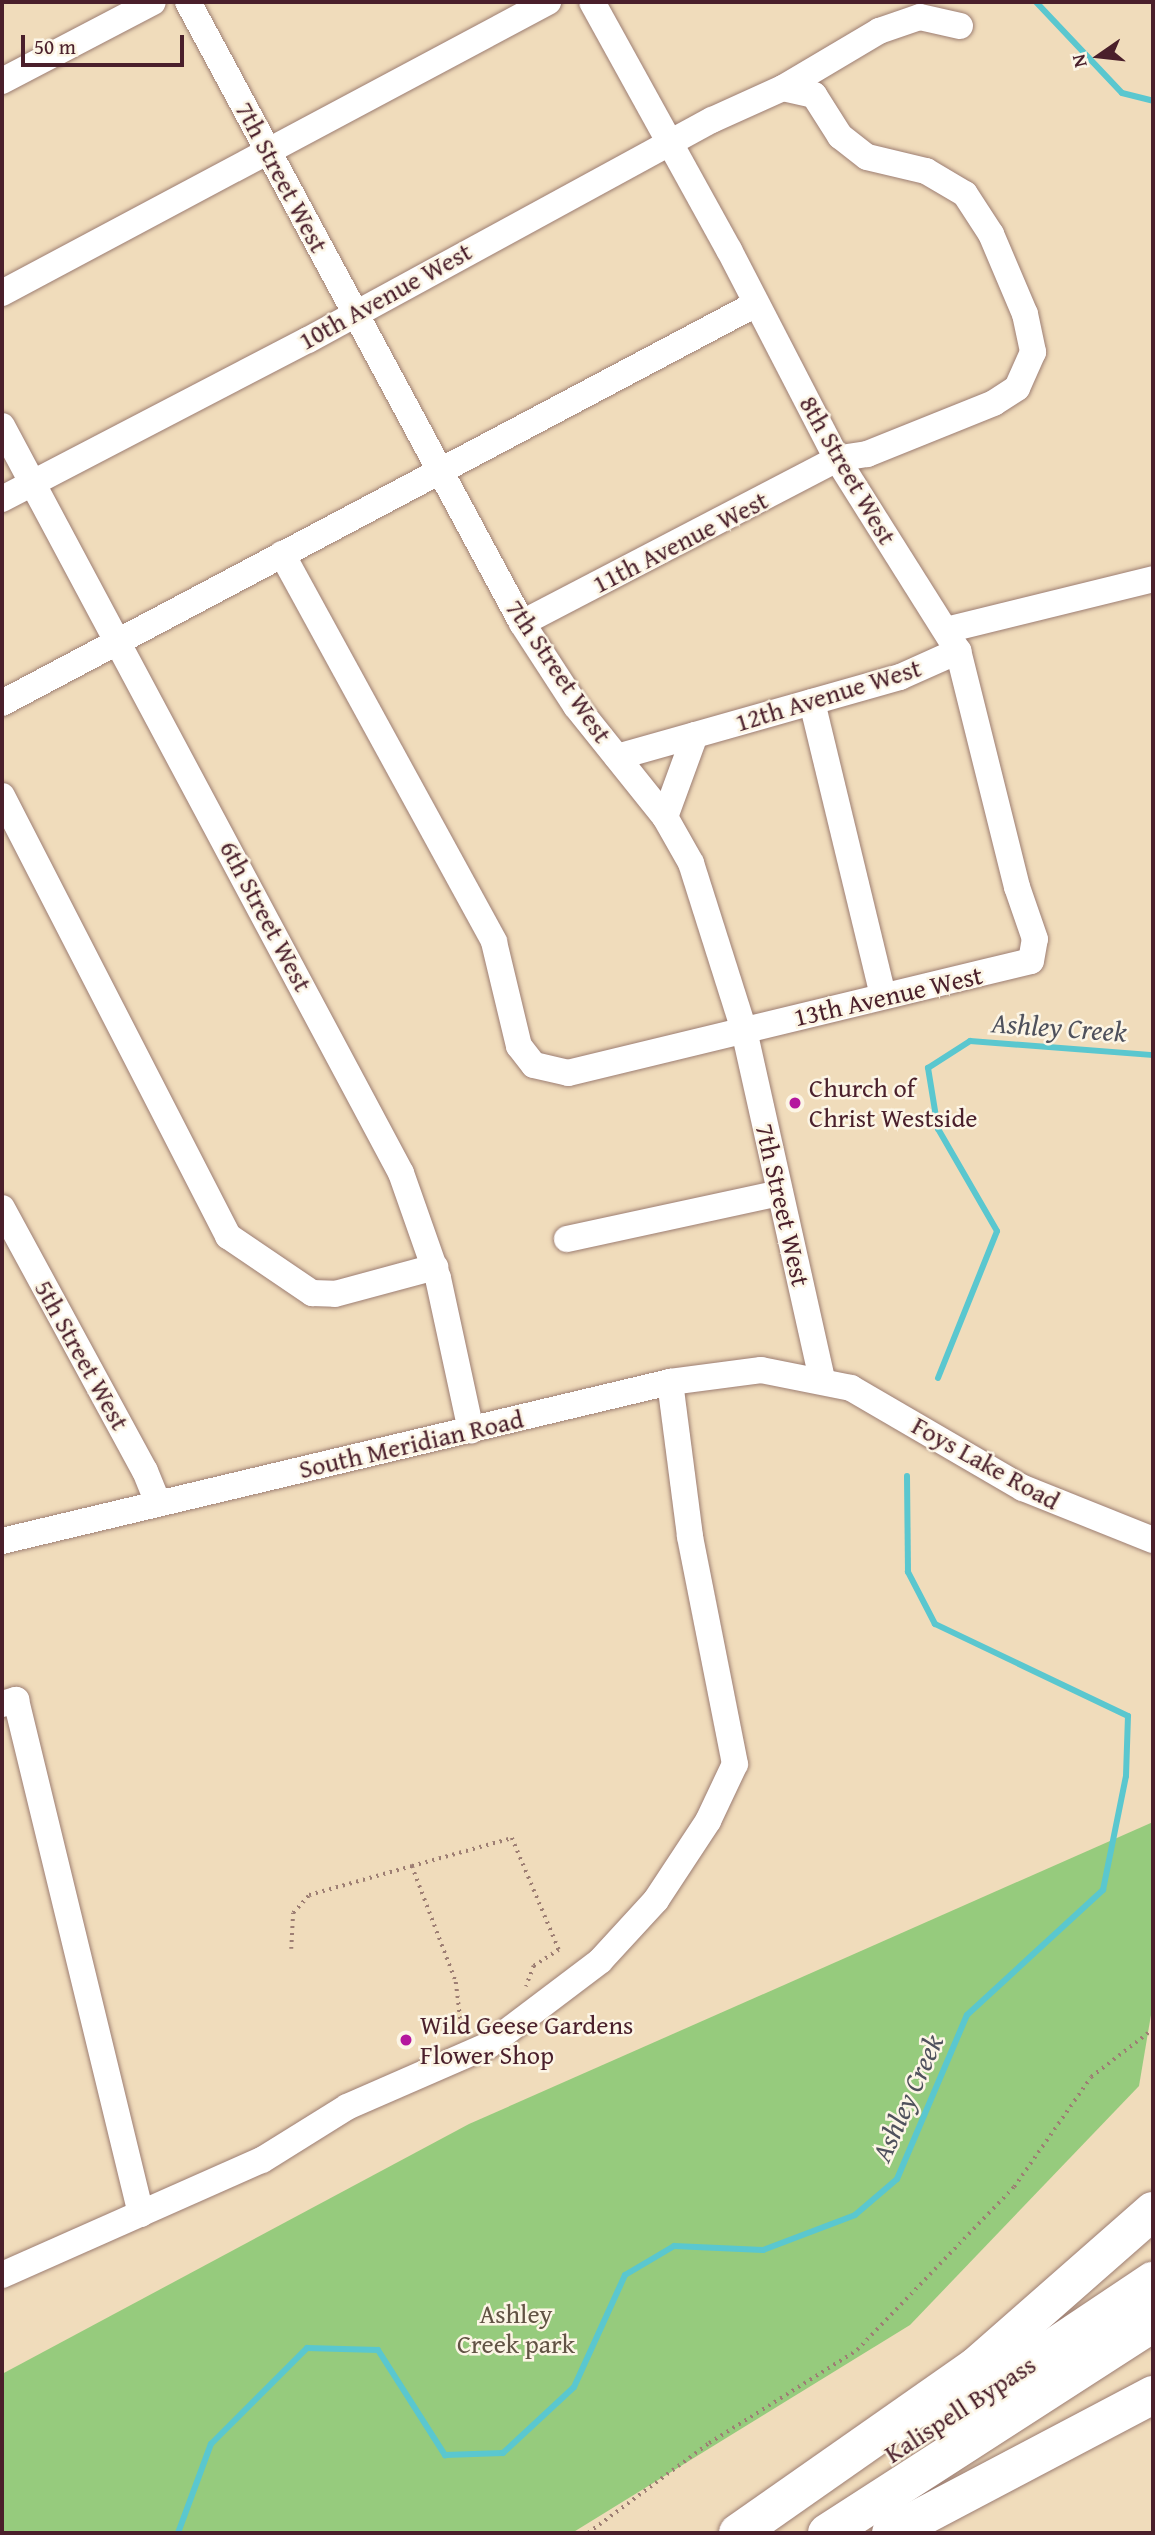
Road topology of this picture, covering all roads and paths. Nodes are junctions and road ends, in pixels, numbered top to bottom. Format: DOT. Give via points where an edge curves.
graph roads {
  1 [pos="153,2"];
  2 [pos="188,2"];
  3 [pos="548,2"];
  4 [pos="592,2"];
  5 [pos="960,26"];
  6 [pos="2,81"];
  7 [pos="776,91"];
  8 [pos="669,144"];
  9 [pos="269,152"];
  10 [pos="2,293"];
  11 [pos="756,304"];
  12 [pos="355,313"];
  13 [pos="2,426"];
  14 [pos="837,459"];
  15 [pos="440,470"];
  16 [pos="32,483"];
  17 [pos="2,499"];
  18 [pos="282,554"];
  19 [pos="1153,579"];
  20 [pos="523,623"];
  21 [pos="952,640"];
  22 [pos="118,642"];
  23 [pos="812,702"];
  24 [pos="2,704"];
  25 [pos="695,735"];
  26 [pos="617,757"];
  27 [pos="2,796"];
  28 [pos="664,817"];
  29 [pos="1031,961"];
  30 [pos="883,995"];
  31 [pos="744,1030"];
  32 [pos="779,1193"];
  33 [pos="2,1208"];
  34 [pos="566,1239"];
  35 [pos="435,1267"];
  36 [pos="822,1379"];
  37 [pos="670,1382"];
  38 [pos="471,1430"];
  39 [pos="158,1503"];
  40 [pos="1153,1540"];
  41 [pos="2,1541"];
  42 [pos="2,1704"];
  43 [pos="412,1866"];
  44 [pos="291,1949"];
  45 [pos="520,2021"];
  46 [pos="1153,2029"];
  47 [pos="467,2054"];
  48 [pos="1153,2211"];
  49 [pos="141,2214"];
  50 [pos="2,2275"];
  51 [pos="1153,2281"];
  52 [pos="1153,2323"];
  53 [pos="1153,2395"];
  54 [pos="588,2533"];
  55 [pos="738,2533"];
  56 [pos="764,2533"];
  57 [pos="827,2533"];
  58 [pos="891,2533"];
  1 -- 6 [label="street"];
  2 -- 9 [label="street, 7th Street West"];
  3 -- 9 [label="street"];
  4 -- 8 [label="street, 8th Street West"];
  5 -- 7 [label="street, 10th Avenue West" via="920,17 879,31"];
  7 -- 8 [label="street, 10th Avenue West"];
  7 -- 14 [label="street, 11th Avenue West" via="795,87 814,95 840,136 867,157 926,171 965,194 991,234 1032,339 1031,365 1006,396 867,454"];
  8 -- 11 [label="street, 8th Street West"];
  8 -- 12 [label="street, 10th Avenue West"];
  9 -- 10 [label="street"];
  9 -- 12 [label="street, 7th Street West"];
  11 -- 14 [label="street, 8th Street West"];
  11 -- 15 [label="street"];
  12 -- 15 [label="street, 7th Street West"];
  12 -- 16 [label="street, 10th Avenue West"];
  13 -- 16 [label="street, 6th Street West"];
  14 -- 20 [label="street, 11th Avenue West"];
  14 -- 21 [label="street, 8th Street West"];
  15 -- 18 [label="street"];
  15 -- 20 [label="street, 7th Street West"];
  16 -- 17 [label="street, 10th Avenue West"];
  16 -- 22 [label="street, 6th Street West"];
  18 -- 22 [label="street"];
  18 -- 31 [label="street, 13th Avenue West" via="494,942 519,1046 534,1065 568,1073"];
  19 -- 21 [label="street, 12th Avenue West"];
  20 -- 26 [label="street, 7th Street West" via="576,706"];
  21 -- 23 [label="street, 12th Avenue West" via="900,677"];
  21 -- 29 [label="street, 8th Street West" via="1035,939"];
  22 -- 24 [label="street"];
  22 -- 35 [label="street, 6th Street West" via="401,1173"];
  23 -- 25 [label="street, 12th Avenue West"];
  23 -- 30 [label="street"];
  25 -- 26 [label="street, 12th Avenue West"];
  25 -- 28 [label="street"];
  26 -- 28 [label="street, 7th Street West"];
  27 -- 35 [label="street" via="228,1236 312,1293 335,1294"];
  28 -- 31 [label="street, 7th Street West" via="691,863 709,910"];
  29 -- 30 [label="street, 13th Avenue West"];
  30 -- 31 [label="street, 13th Avenue West"];
  31 -- 32 [label="street, 7th Street West"];
  32 -- 34 [label="street"];
  32 -- 36 [label="street, 7th Street West"];
  33 -- 39 [label="street, 5th Street West"];
  35 -- 38 [label="street, 6th Street West"];
  36 -- 37 [label="street, South Meridian Road" via="761,1370"];
  36 -- 40 [label="street, Foys Lake Road" via="867,1395 1023,1488"];
  37 -- 38 [label="street, South Meridian Road"];
  37 -- 45 [label="street" via="690,1536 735,1764 708,1821 656,1900 600,1961"];
  38 -- 39 [label="street, South Meridian Road"];
  39 -- 41 [label="street, South Meridian Road"];
  42 -- 49 [label="street" via="16,1700"];
  43 -- 44 [label="path" via="309,1895 293,1913"];
  43 -- 45 [label="path" via="512,1838 559,1950 534,1966 520,2005"];
  43 -- 47 [label="path" via="456,1982"];
  45 -- 47 [label="street" via="489,2045"];
  46 -- 54 [label="path" via="1091,2077 1014,2188 857,2350 709,2443"];
  47 -- 49 [label="street" via="347,2107 262,2160"];
  48 -- 55 [label="highway" via="974,2368"];
  49 -- 50 [label="street"];
  51 -- 56 [label="highway, Kalispell Bypass"];
  52 -- 57 [label="highway, Kalispell Bypass"];
  53 -- 58 [label="highway"];
}
